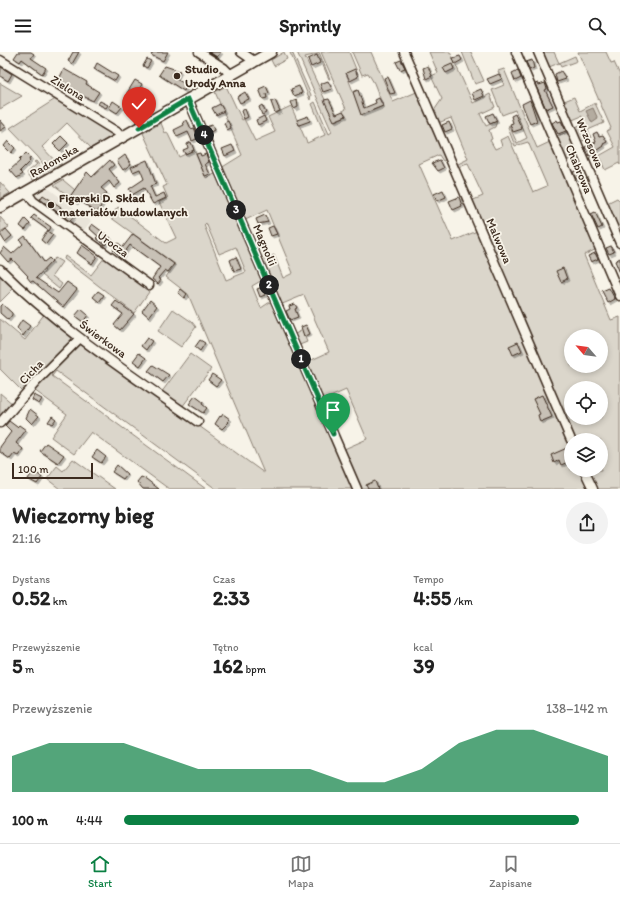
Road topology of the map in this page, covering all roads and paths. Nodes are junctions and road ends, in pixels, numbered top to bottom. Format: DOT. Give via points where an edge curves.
graph roads {
  1 [pos="199,52"];
  2 [pos="241,52"];
  3 [pos="271,52"];
  4 [pos="404,52"];
  5 [pos="516,52"];
  6 [pos="538,52"];
  7 [pos="0,60"];
  8 [pos="254,61"];
  9 [pos="231,75"];
  10 [pos="188,99"];
  11 [pos="122,138"];
  12 [pos="26,192"];
  13 [pos="0,208"];
  14 [pos="620,243"];
  15 [pos="0,269"];
  16 [pos="149,285"];
  17 [pos="620,296"];
  18 [pos="80,338"];
  19 [pos="198,422"];
  20 [pos="0,423"];
  21 [pos="569,433"];
  22 [pos="587,477"];
  23 [pos="357,489"];
  24 [pos="593,489"];
  1 -- 9 [label="street"];
  2 -- 8 [label="street"];
  3 -- 8 [label="main road, Radomska"];
  4 -- 21 [label="street, Malwowa"];
  5 -- 17 [label="street, Chabrowa"];
  6 -- 14 [label="street, Wrzosowa"];
  7 -- 11 [label="street, Zielona" via="117,132"];
  8 -- 9 [label="main road, Radomska"];
  9 -- 10 [label="main road, Radomska"];
  10 -- 11 [label="main road, Radomska"];
  10 -- 23 [label="street, Magnolii"];
  11 -- 12 [label="main road, Radomska"];
  12 -- 13 [label="main road, Radomska"];
  12 -- 16 [label="street, Urocza" via="33,201"];
  15 -- 18 [label="street, Świerkowa"];
  18 -- 19 [label="street, Świerkowa"];
  18 -- 20 [label="street, Cicha"];
  22 -- 24 [label="street"];
}
